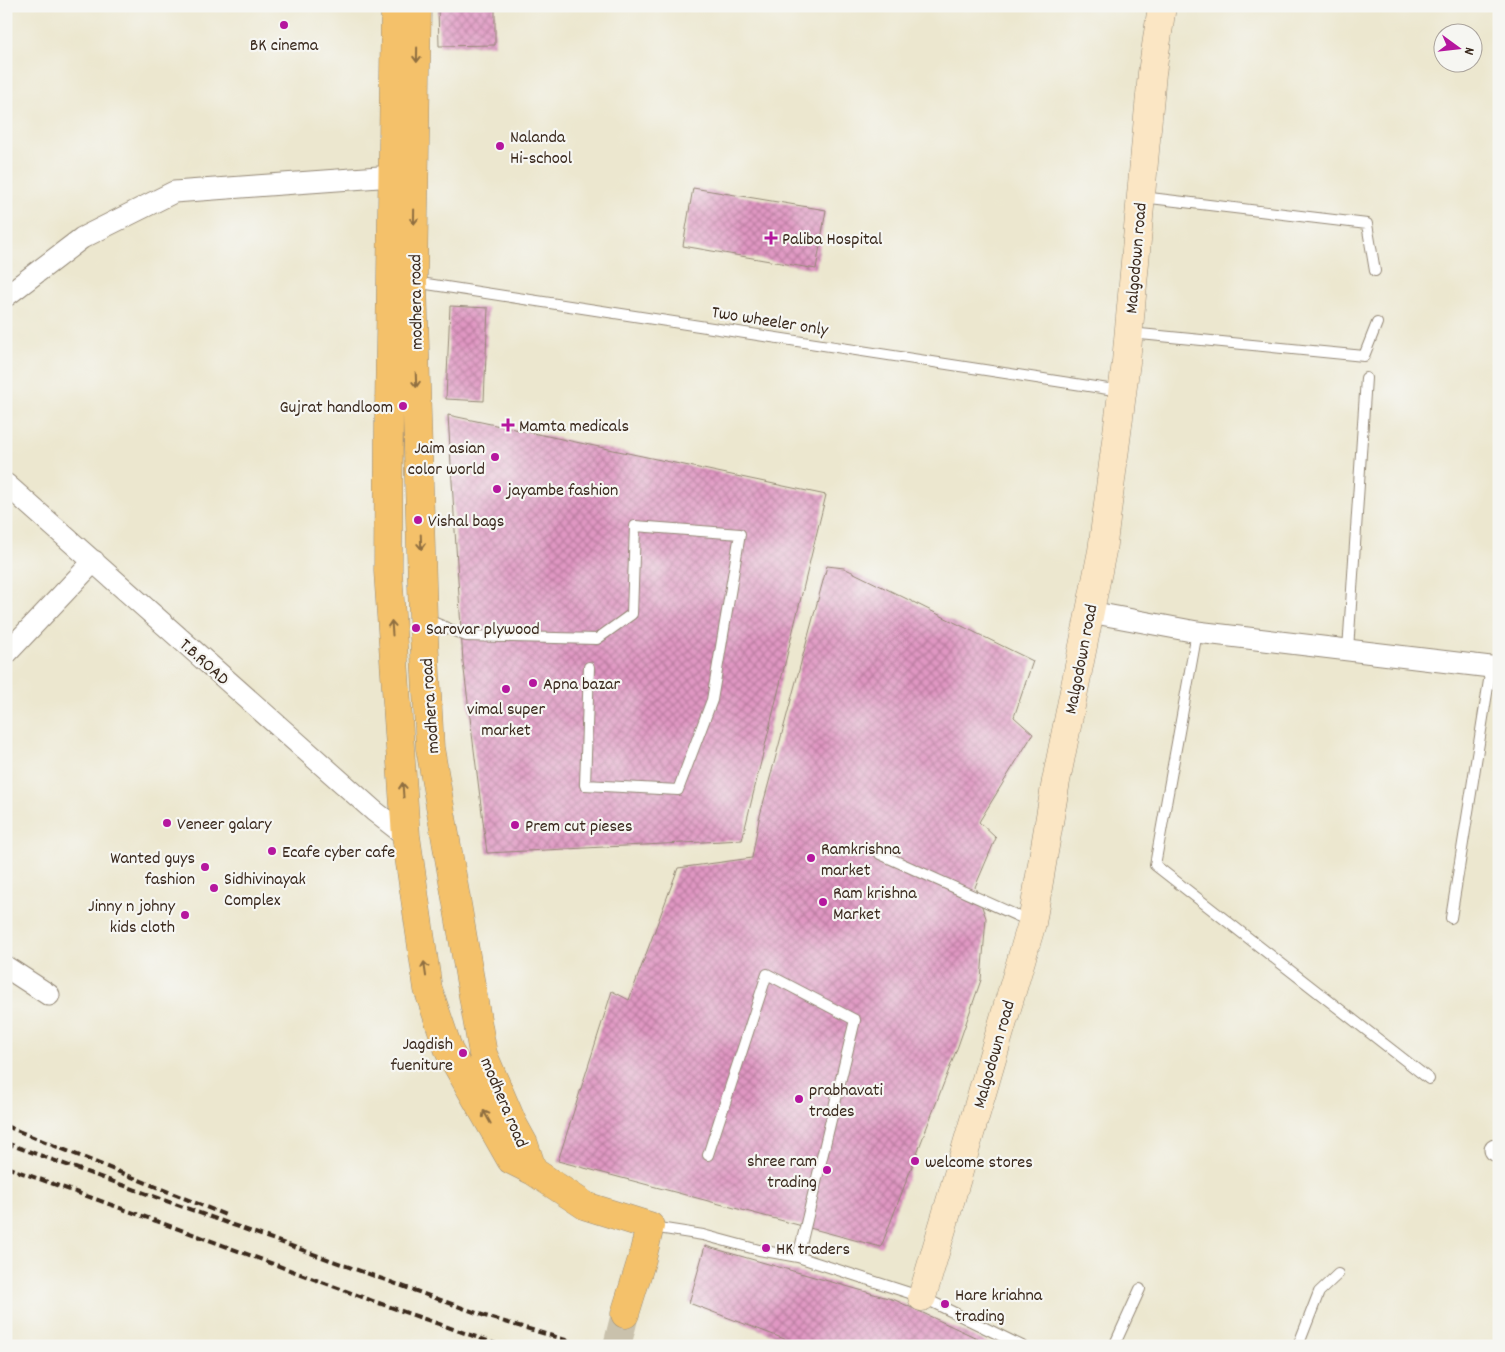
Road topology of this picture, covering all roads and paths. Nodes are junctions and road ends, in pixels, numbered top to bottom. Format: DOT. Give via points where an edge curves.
graph roads {
  1 [pos="395,6"];
  2 [pos="417,6"];
  3 [pos="1162,6"];
  4 [pos="393,176"];
  5 [pos="1141,197"];
  6 [pos="1375,271"];
  7 [pos="413,282"];
  8 [pos="6,296"];
  9 [pos="1376,323"];
  10 [pos="1129,332"];
  11 [pos="1366,378"];
  12 [pos="1122,392"];
  13 [pos="6,484"];
  14 [pos="94,561"];
  15 [pos="1090,612"];
  16 [pos="423,618"];
  17 [pos="1197,632"];
  18 [pos="1348,650"];
  19 [pos="6,654"];
  20 [pos="589,668"];
  21 [pos="1495,668"];
  22 [pos="406,836"];
  23 [pos="880,854"];
  24 [pos="1451,918"];
  25 [pos="1032,922"];
  26 [pos="6,967"];
  27 [pos="49,995"];
  28 [pos="1429,1079"];
  29 [pos="708,1155"];
  30 [pos="532,1170"];
  31 [pos="650,1226"];
  32 [pos="798,1257"];
  33 [pos="1338,1274"];
  34 [pos="1140,1288"];
  35 [pos="922,1297"];
  36 [pos="625,1314"];
  37 [pos="1022,1346"];
  38 [pos="1114,1346"];
  39 [pos="1298,1346"];
  1 -- 4 [label="main road"];
  2 -- 7 [label="main road, modhera road, one-way"];
  3 -- 5 [label="street, Malgodown road" via="1152,73"];
  4 -- 8 [label="street" via="174,192 82,238"];
  22 -- 4 [label="main road, one-way" via="388,571"];
  5 -- 6 [label="lane" via="1367,224"];
  5 -- 10 [label="street, Malgodown road"];
  7 -- 12 [label="lane, Two wheeler only"];
  7 -- 16 [label="main road, modhera road, one-way"];
  9 -- 10 [label="lane" via="1364,356"];
  10 -- 12 [label="street, Malgodown road"];
  11 -- 18 [label="lane"];
  12 -- 15 [label="street, Malgodown road" via="1102,551"];
  13 -- 14 [label="street, T.B.ROAD"];
  14 -- 19 [label="street"];
  14 -- 22 [label="street, T.B.ROAD"];
  15 -- 17 [label="street"];
  15 -- 25 [label="street, Malgodown road"];
  16 -- 20 [label="lane" via="466,636 597,639 632,614 635,526 740,534 712,700 678,790 585,785"];
  16 -- 30 [label="main road, modhera road" via="430,748 483,1054 524,1144"];
  17 -- 18 [label="street"];
  17 -- 28 [label="lane" via="1155,865"];
  18 -- 21 [label="street"];
  21 -- 24 [label="lane"];
  30 -- 22 [label="main road, one-way" via="511,1160 449,1051 428,989"];
  23 -- 25 [label="lane"];
  25 -- 35 [label="street, Malgodown road"];
  26 -- 27 [label="street"];
  29 -- 32 [label="lane" via="768,974 855,1020"];
  30 -- 31 [label="main road, modhera road" via="586,1206"];
  31 -- 32 [label="lane"];
  31 -- 36 [label="main road"];
  32 -- 35 [label="lane"];
  33 -- 39 [label="lane" via="1319,1292"];
  34 -- 38 [label="lane"];
  35 -- 37 [label="lane"];
}
